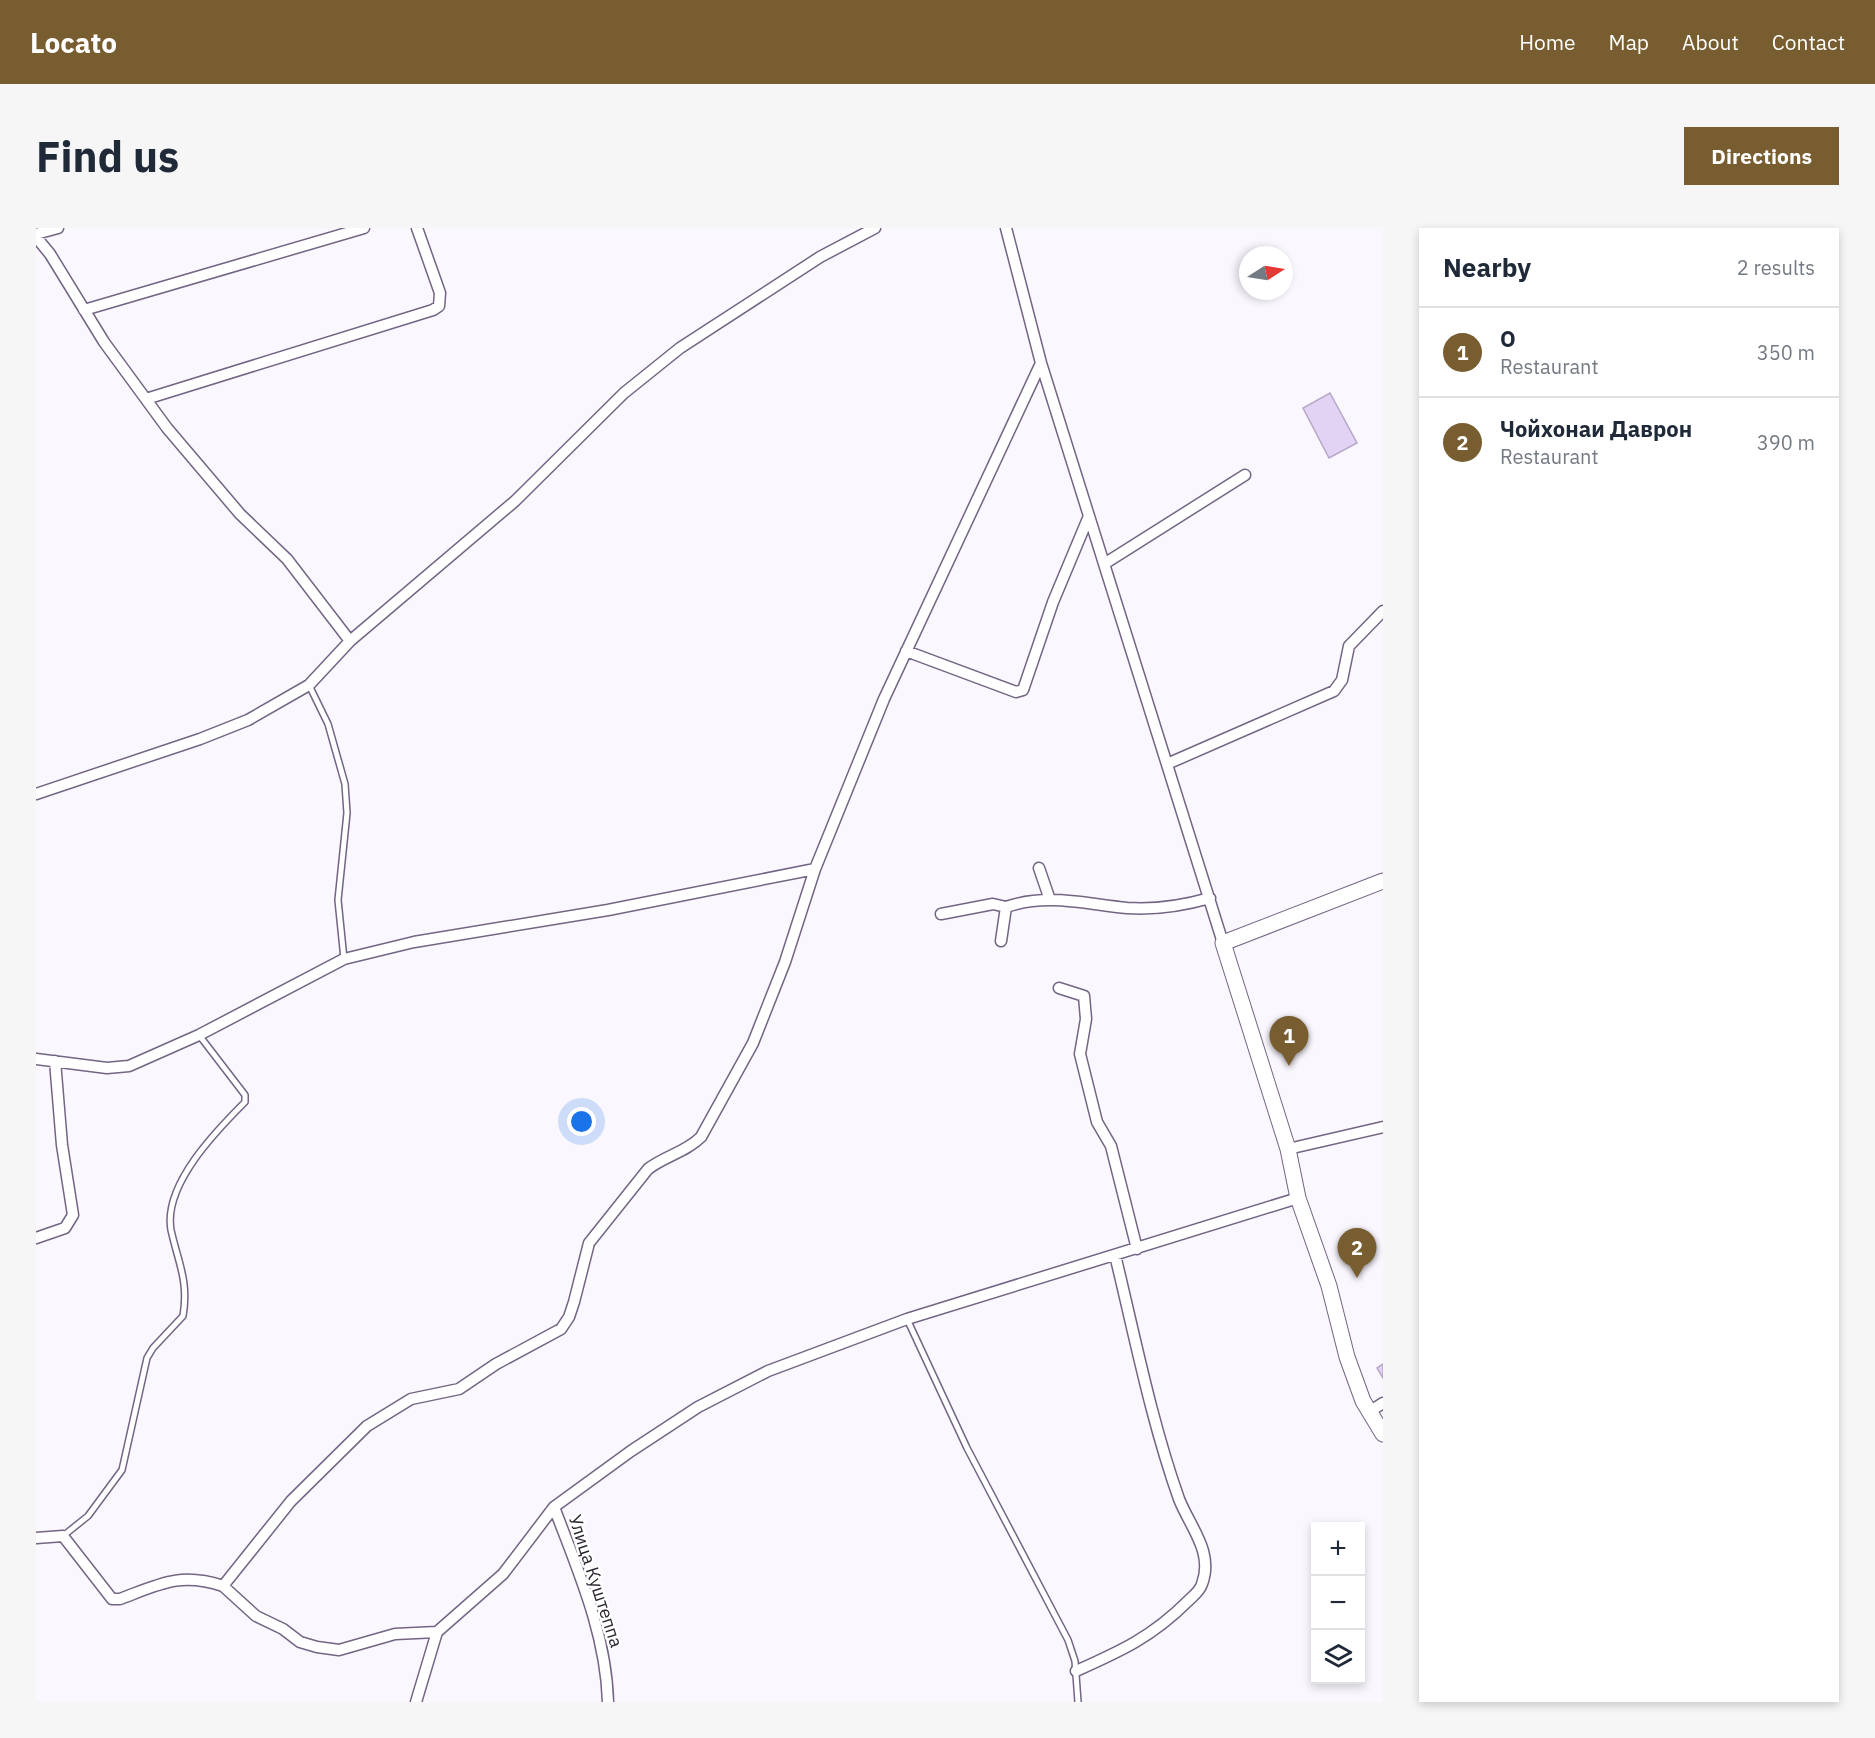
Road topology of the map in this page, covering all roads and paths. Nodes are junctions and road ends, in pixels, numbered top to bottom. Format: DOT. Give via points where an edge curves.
graph roads {
  1 [pos="58,228"];
  2 [pos="364,228"];
  3 [pos="417,228"];
  4 [pos="875,228"];
  5 [pos="1006,228"];
  6 [pos="36,235"];
  7 [pos="84,310"];
  8 [pos="1041,363"];
  9 [pos="146,399"];
  10 [pos="1245,475"];
  11 [pos="1089,516"];
  12 [pos="1104,564"];
  13 [pos="1383,611"];
  14 [pos="350,641"];
  15 [pos="906,651"];
  16 [pos="309,685"];
  17 [pos="1167,764"];
  18 [pos="36,794"];
  19 [pos="1039,868"];
  20 [pos="815,869"];
  21 [pos="1383,881"];
  22 [pos="1210,898"];
  23 [pos="1050,900"];
  24 [pos="1006,907"];
  25 [pos="940,914"];
  26 [pos="1001,940"];
  27 [pos="1223,943"];
  28 [pos="344,959"];
  29 [pos="1059,988"];
  30 [pos="199,1035"];
  31 [pos="36,1059"];
  32 [pos="55,1061"];
  33 [pos="1383,1127"];
  34 [pos="1288,1149"];
  35 [pos="1298,1198"];
  36 [pos="36,1238"];
  37 [pos="1137,1249"];
  38 [pos="1115,1256"];
  39 [pos="907,1319"];
  40 [pos="1383,1403"];
  41 [pos="1370,1412"];
  42 [pos="1383,1434"];
  43 [pos="554,1507"];
  44 [pos="63,1536"];
  45 [pos="36,1538"];
  46 [pos="223,1586"];
  47 [pos="437,1632"];
  48 [pos="1076,1671"];
  49 [pos="416,1702"];
  50 [pos="608,1702"];
  51 [pos="1078,1702"];
  1 -- 6 [label="street"];
  2 -- 7 [label="street"];
  3 -- 9 [label="street" via="440,293 439,306 433,310"];
  4 -- 14 [label="street" via="820,257 680,348 624,393 515,501"];
  5 -- 8 [label="street"];
  6 -- 7 [label="street"];
  7 -- 9 [label="street"];
  8 -- 11 [label="street"];
  8 -- 15 [label="street"];
  9 -- 14 [label="street" via="240,514 287,559"];
  10 -- 12 [label="street"];
  11 -- 12 [label="street"];
  11 -- 15 [label="street" via="1053,602 1023,690 1016,692"];
  12 -- 17 [label="street"];
  13 -- 17 [label="street" via="1349,646 1342,680 1334,691"];
  14 -- 16 [label="street"];
  15 -- 20 [label="street"];
  16 -- 18 [label="street" via="248,720"];
  16 -- 28 [label="lane" via="328,724 345,784 347,813 338,900"];
  17 -- 22 [label="street"];
  19 -- 23 [label="street"];
  20 -- 28 [label="street" via="608,910 414,942"];
  20 -- 46 [label="street" via="753,1043 717,1111 693,1145 648,1169 588,1243 574,1302 561,1329 459,1389 411,1399 367,1426 291,1501"];
  21 -- 27 [label="main road"];
  22 -- 23 [label="street" via="1178,907 1150,909"];
  22 -- 27 [label="street"];
  23 -- 24 [label="street"];
  24 -- 25 [label="street" via="993,904"];
  24 -- 26 [label="street"];
  27 -- 34 [label="main road"];
  28 -- 30 [label="street"];
  29 -- 37 [label="street" via="1084,996 1086,1019 1080,1054 1096,1122 1111,1146"];
  30 -- 32 [label="street" via="129,1066 106,1068"];
  30 -- 44 [label="lane" via="245,1095 245,1102 200,1151 172,1207 172,1232 184,1273 184,1309 178,1323 147,1358 122,1470 88,1516"];
  31 -- 32 [label="street"];
  32 -- 36 [label="street" via="73,1215 65,1228"];
  33 -- 34 [label="street"];
  34 -- 35 [label="main road"];
  35 -- 37 [label="street"];
  35 -- 41 [label="main road" via="1329,1286 1347,1357"];
  37 -- 38 [label="street"];
  38 -- 39 [label="street"];
  38 -- 48 [label="street" via="1162,1447 1180,1502 1207,1563 1202,1587 1174,1615 1142,1640"];
  39 -- 43 [label="street" via="768,1371 698,1407"];
  39 -- 48 [label="lane" via="967,1448 1068,1640"];
  40 -- 41 [label="street"];
  41 -- 42 [label="main road"];
  43 -- 47 [label="street" via="503,1574"];
  43 -- 50 [label="street, Улица Куштеппа" via="590,1603 603,1651"];
  44 -- 45 [label="street"];
  44 -- 46 [label="street" via="112,1599 176,1579 200,1579"];
  46 -- 47 [label="street" via="256,1616 300,1642 317,1647 339,1650 395,1634"];
  47 -- 49 [label="street"];
  48 -- 51 [label="lane"];
}
